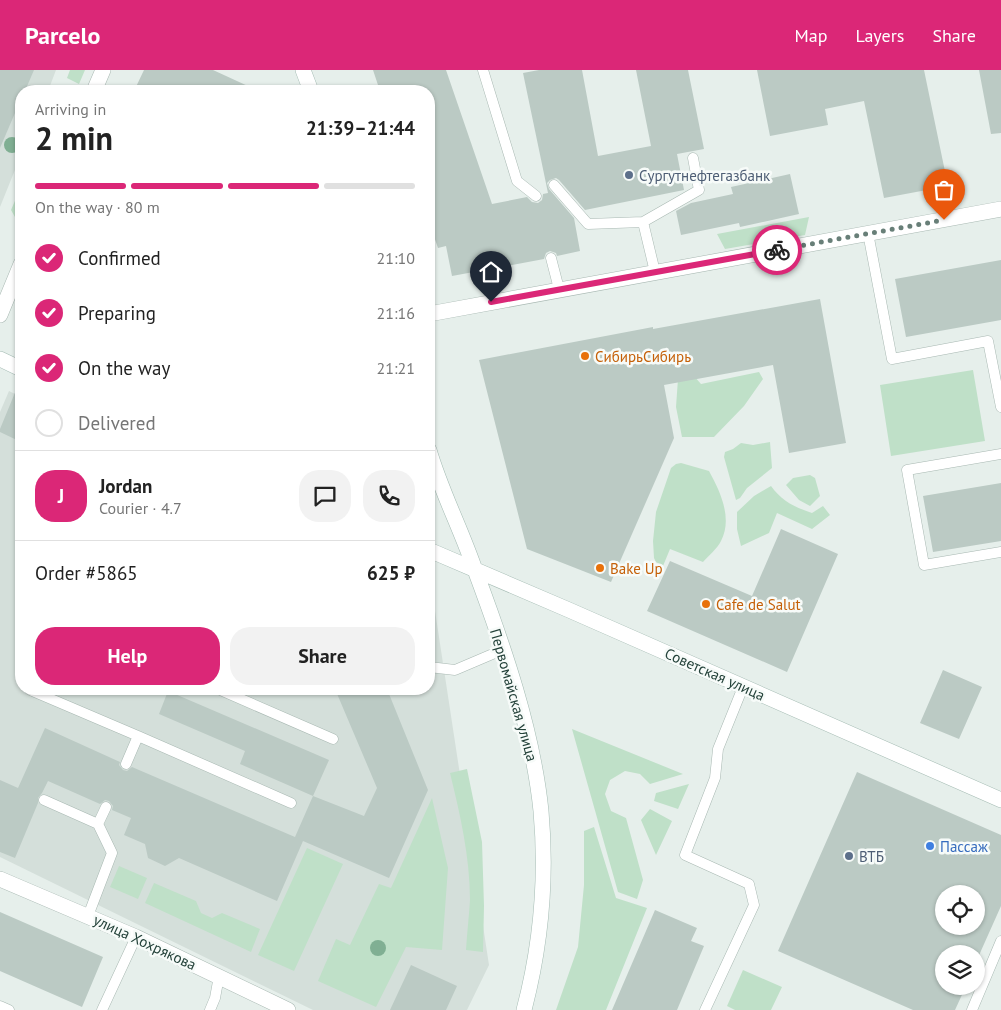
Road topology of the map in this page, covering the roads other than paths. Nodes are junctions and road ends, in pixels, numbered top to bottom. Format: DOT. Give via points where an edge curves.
graph roads {
  1 [pos="103,70"];
  2 [pos="303,70"];
  3 [pos="483,70"];
  4 [pos="97,85"];
  5 [pos="308,85"];
  6 [pos="693,158"];
  7 [pos="554,185"];
  8 [pos="536,196"];
  9 [pos="1001,209"];
  10 [pos="643,222"];
  11 [pos="868,233"];
  12 [pos="551,258"];
  13 [pos="655,272"];
  14 [pos="15,279"];
  15 [pos="559,289"];
  16 [pos="435,313"];
  17 [pos="0,315"];
  18 [pos="0,360"];
  19 [pos="15,366"];
  20 [pos="1001,407"];
  21 [pos="1001,454"];
  22 [pos="435,487"];
  23 [pos="435,552"];
  24 [pos="1001,552"];
  25 [pos="475,569"];
  26 [pos="502,650"];
  27 [pos="435,668"];
  28 [pos="744,687"];
  29 [pos="42,695"];
  30 [pos="232,695"];
  31 [pos="138,736"];
  32 [pos="333,739"];
  33 [pos="126,764"];
  34 [pos="44,800"];
  35 [pos="1001,800"];
  36 [pos="291,803"];
  37 [pos="106,807"];
  38 [pos="98,824"];
  39 [pos="0,879"];
  40 [pos="88,916"];
  41 [pos="136,937"];
  42 [pos="1001,942"];
  43 [pos="219,976"];
  44 [pos="0,1006"];
  45 [pos="10,1010"];
  46 [pos="102,1010"];
  47 [pos="210,1010"];
  48 [pos="288,1010"];
  49 [pos="524,1010"];
  50 [pos="705,1010"];
  51 [pos="972,1010"];
  1 -- 4 [label="street"];
  2 -- 5 [label="street"];
  3 -- 8 [label="lane" via="517,181"];
  6 -- 10 [label="lane" via="699,190"];
  7 -- 10 [label="lane" via="588,224"];
  9 -- 11 [label="street"];
  10 -- 13 [label="lane"];
  11 -- 13 [label="street"];
  11 -- 20 [label="lane" via="892,359 988,340"];
  12 -- 15 [label="lane"];
  13 -- 15 [label="street"];
  14 -- 17 [label="street"];
  15 -- 16 [label="street"];
  18 -- 19 [label="street"];
  21 -- 24 [label="lane" via="907,470 924,566"];
  22 -- 25 [label="street, Первомайская улица"];
  23 -- 25 [label="street, Советская улица"];
  25 -- 26 [label="street, Первомайская улица"];
  25 -- 28 [label="street, Советская улица"];
  26 -- 27 [label="lane" via="455,670"];
  26 -- 49 [label="street, Первомайская улица" via="534,766 544,853 539,940"];
  28 -- 35 [label="street, Советская улица"];
  28 -- 50 [label="lane" via="718,749 715,778 685,855 749,884 754,905"];
  29 -- 31 [label="lane"];
  30 -- 32 [label="lane"];
  31 -- 33 [label="lane"];
  31 -- 36 [label="lane"];
  34 -- 38 [label="lane"];
  37 -- 38 [label="lane"];
  38 -- 40 [label="lane" via="112,853"];
  39 -- 40 [label="street, улица Хохрякова"];
  40 -- 41 [label="street, улица Хохрякова"];
  41 -- 43 [label="street, улица Хохрякова"];
  41 -- 46 [label="lane"];
  42 -- 51 [label="lane"];
  43 -- 47 [label="lane" via="216,998"];
  43 -- 48 [label="street, улица Хохрякова"];
  44 -- 45 [label="lane"];
}
